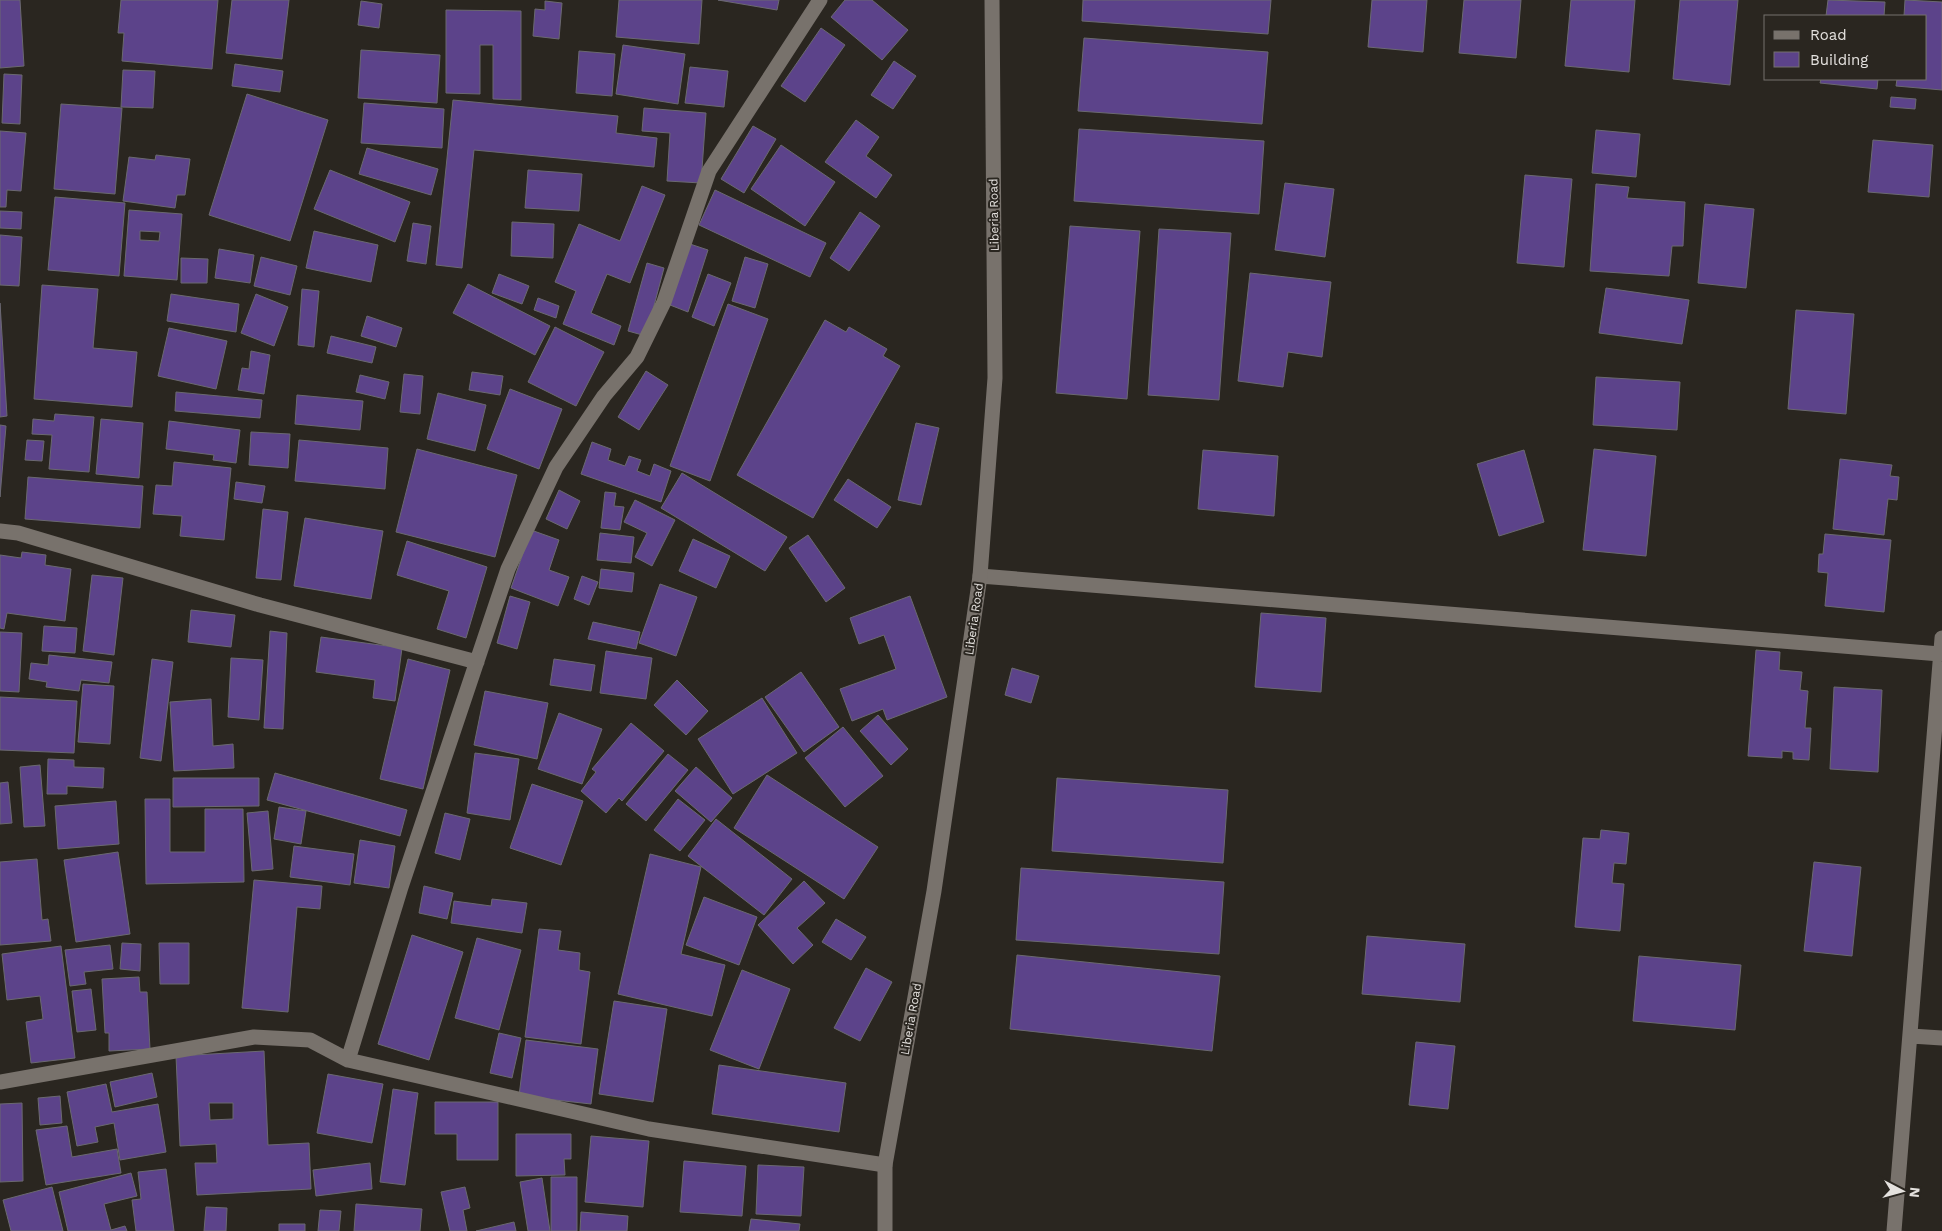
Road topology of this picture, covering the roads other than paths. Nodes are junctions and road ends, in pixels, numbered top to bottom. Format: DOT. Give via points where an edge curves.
graph roads {
  1 [pos="820,0"];
  2 [pos="992,0"];
  3 [pos="0,531"];
  4 [pos="980,576"];
  5 [pos="1942,638"];
  6 [pos="1940,654"];
  7 [pos="477,662"];
  8 [pos="1911,1036"];
  9 [pos="1942,1038"];
  10 [pos="348,1060"];
  11 [pos="0,1082"];
  12 [pos="885,1165"];
  13 [pos="885,1231"];
  14 [pos="1894,1231"];
  1 -- 7 [label="street" via="709,171 664,302 637,357 604,396 556,466 508,569"];
  2 -- 4 [label="street, Liberia Road" via="995,378"];
  3 -- 7 [label="street" via="18,533 260,605"];
  4 -- 6 [label="street"];
  4 -- 12 [label="street, Liberia Road" via="934,891"];
  5 -- 6 [label="street"];
  6 -- 8 [label="street"];
  7 -- 10 [label="street" via="401,887"];
  8 -- 9 [label="street"];
  8 -- 14 [label="street"];
  10 -- 11 [label="street" via="310,1040 254,1037"];
  10 -- 12 [label="street" via="649,1129"];
  12 -- 13 [label="street, Liberia Road"];
}
